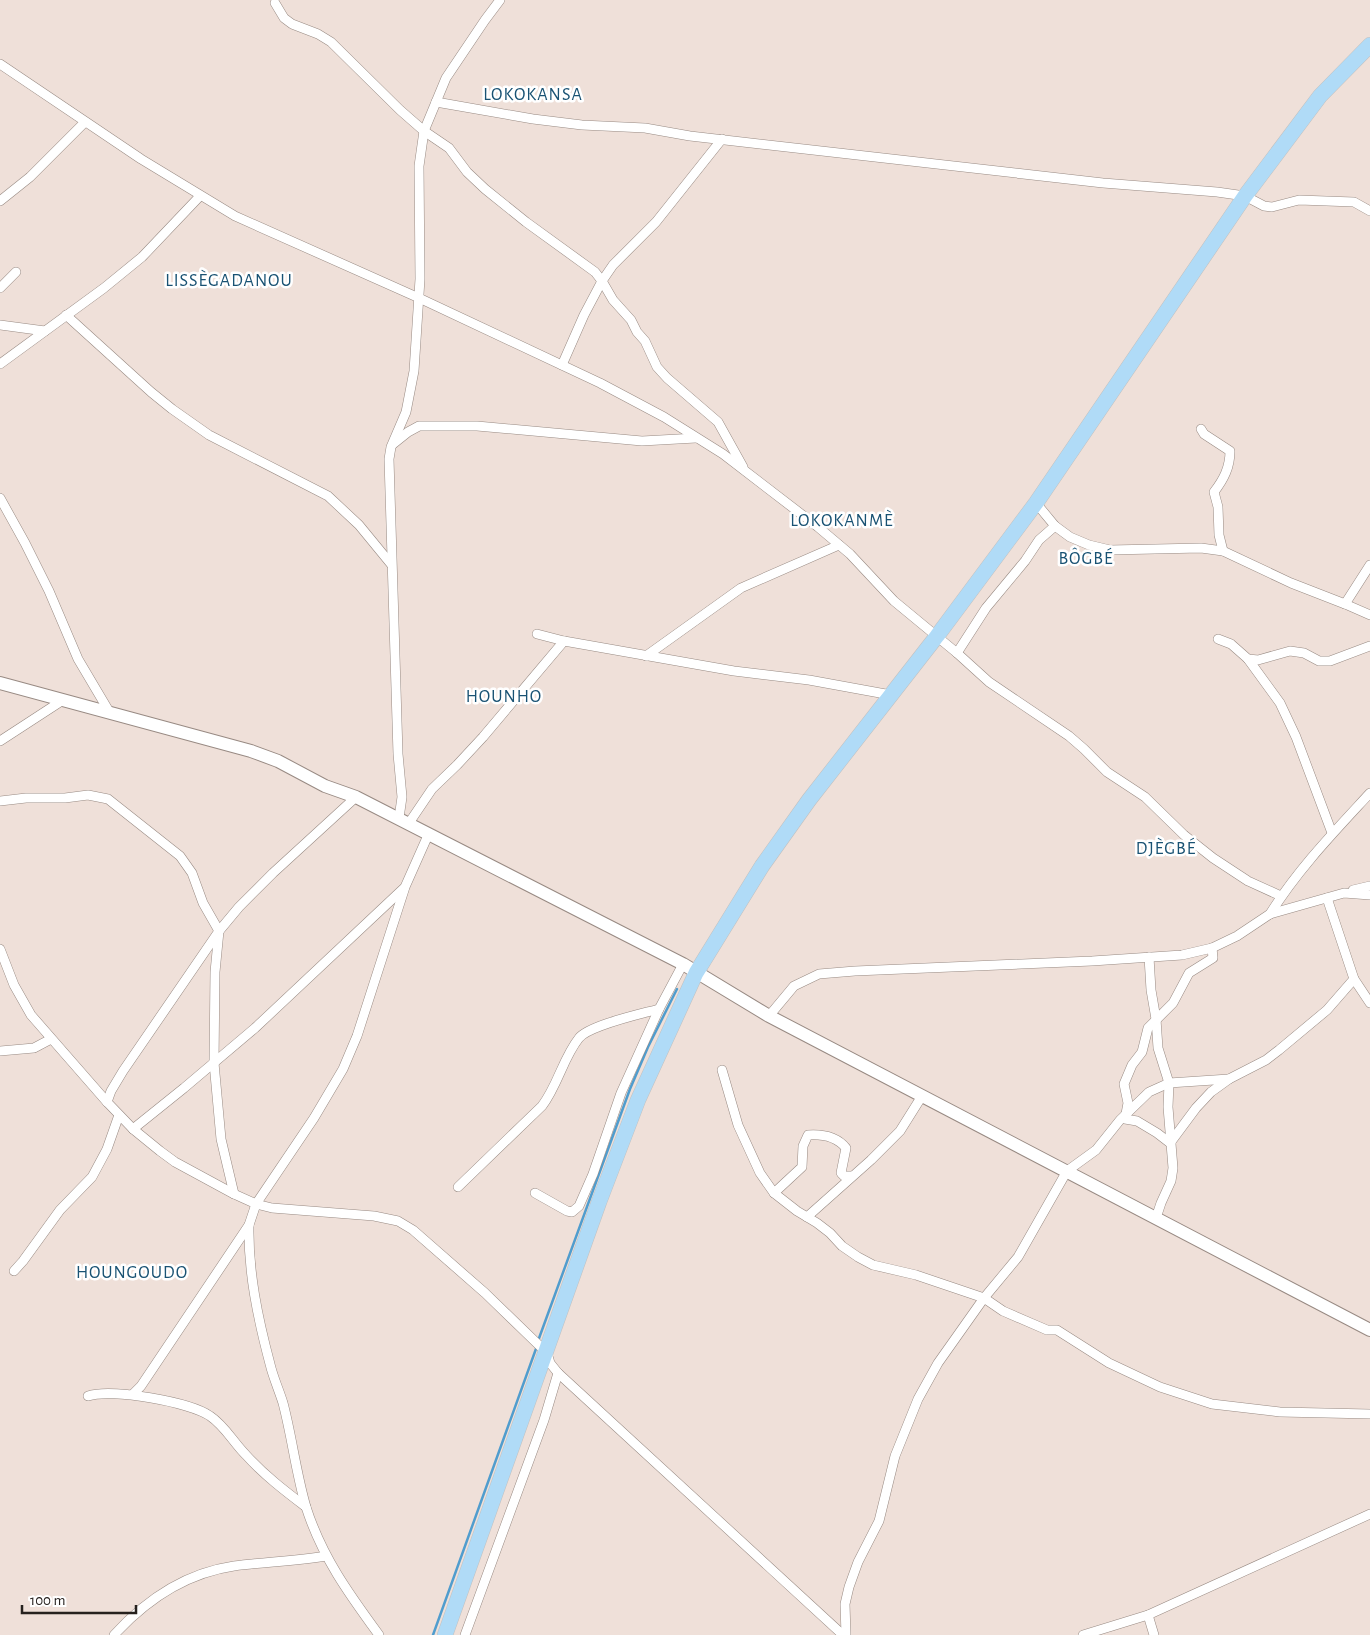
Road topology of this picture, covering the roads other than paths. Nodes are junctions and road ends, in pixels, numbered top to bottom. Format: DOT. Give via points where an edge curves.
graph roads {
  1 [pos="500,0"];
  2 [pos="275,3"];
  3 [pos="1370,45"];
  4 [pos="0,64"];
  5 [pos="436,102"];
  6 [pos="85,122"];
  7 [pos="424,131"];
  8 [pos="722,139"];
  9 [pos="200,196"];
  10 [pos="1245,196"];
  11 [pos="0,201"];
  12 [pos="1370,201"];
  13 [pos="1354,202"];
  14 [pos="1370,211"];
  15 [pos="16,272"];
  16 [pos="602,281"];
  17 [pos="0,288"];
  18 [pos="419,298"];
  19 [pos="66,315"];
  20 [pos="0,325"];
  21 [pos="45,331"];
  22 [pos="0,364"];
  23 [pos="562,365"];
  24 [pos="1201,429"];
  25 [pos="696,438"];
  26 [pos="390,447"];
  27 [pos="744,469"];
  28 [pos="0,498"];
  29 [pos="1036,502"];
  30 [pos="1055,526"];
  31 [pos="839,545"];
  32 [pos="1224,551"];
  33 [pos="392,564"];
  34 [pos="1370,565"];
  35 [pos="1345,604"];
  36 [pos="1370,616"];
  37 [pos="537,634"];
  38 [pos="937,636"];
  39 [pos="1218,639"];
  40 [pos="564,641"];
  41 [pos="1370,646"];
  42 [pos="957,653"];
  43 [pos="646,656"];
  44 [pos="1248,659"];
  45 [pos="0,683"];
  46 [pos="891,695"];
  47 [pos="63,700"];
  48 [pos="110,712"];
  49 [pos="0,741"];
  50 [pos="1370,793"];
  51 [pos="356,797"];
  52 [pos="0,801"];
  53 [pos="404,820"];
  54 [pos="429,833"];
  55 [pos="1332,833"];
  56 [pos="1370,886"];
  57 [pos="405,887"];
  58 [pos="1344,893"];
  59 [pos="1370,894"];
  60 [pos="1281,896"];
  61 [pos="1328,898"];
  62 [pos="1270,914"];
  63 [pos="219,931"];
  64 [pos="1212,948"];
  65 [pos="0,949"];
  66 [pos="1149,957"];
  67 [pos="683,964"];
  68 [pos="696,973"];
  69 [pos="1354,979"];
  70 [pos="1370,1003"];
  71 [pos="659,1009"];
  72 [pos="769,1016"];
  73 [pos="1156,1019"];
  74 [pos="52,1039"];
  75 [pos="1158,1048"];
  76 [pos="2,1049"];
  77 [pos="1142,1052"];
  78 [pos="214,1063"];
  79 [pos="722,1070"];
  80 [pos="1229,1079"];
  81 [pos="1169,1083"];
  82 [pos="629,1096"];
  83 [pos="922,1096"];
  84 [pos="107,1102"];
  85 [pos="1126,1114"];
  86 [pos="119,1115"];
  87 [pos="133,1129"];
  88 [pos="1170,1144"];
  89 [pos="1067,1171"];
  90 [pos="851,1176"];
  91 [pos="458,1187"];
  92 [pos="535,1193"];
  93 [pos="774,1193"];
  94 [pos="234,1194"];
  95 [pos="256,1204"];
  96 [pos="806,1216"];
  97 [pos="1156,1218"];
  98 [pos="249,1225"];
  99 [pos="14,1271"];
  100 [pos="984,1298"];
  101 [pos="1370,1330"];
  102 [pos="547,1353"];
  103 [pos="558,1373"];
  104 [pos="133,1394"];
  105 [pos="88,1396"];
  106 [pos="1370,1414"];
  107 [pos="306,1507"];
  108 [pos="1370,1514"];
  109 [pos="326,1556"];
  110 [pos="1148,1615"];
  111 [pos="114,1635"];
  112 [pos="379,1635"];
  113 [pos="445,1635"];
  114 [pos="465,1635"];
  115 [pos="844,1635"];
  116 [pos="1083,1635"];
  117 [pos="1154,1635"];
  1 -- 5 [label="street" via="446,78"];
  2 -- 7 [label="street" via="292,24 331,42"];
  3 -- 10 [label="main road" via="1320,96"];
  4 -- 6 [label="street"];
  5 -- 7 [label="street"];
  5 -- 8 [label="street" via="533,119 645,128"];
  6 -- 9 [label="street"];
  6 -- 11 [label="street" via="30,177"];
  7 -- 16 [label="street" via="449,148 485,189 595,272"];
  7 -- 18 [label="street" via="419,166"];
  8 -- 10 [label="street"];
  8 -- 16 [label="street" via="656,222 627,249"];
  9 -- 18 [label="street" via="235,216"];
  9 -- 19 [label="street" via="142,258"];
  10 -- 13 [label="street" via="1272,207 1299,200"];
  10 -- 29 [label="main road"];
  12 -- 13 [label="street"];
  13 -- 14 [label="street"];
  15 -- 17 [label="street"];
  16 -- 23 [label="street"];
  16 -- 27 [label="street" via="645,341 657,368 718,422"];
  18 -- 23 [label="street"];
  18 -- 26 [label="street" via="408,405"];
  19 -- 21 [label="street"];
  19 -- 33 [label="street" via="151,392 209,435 333,500 371,537"];
  20 -- 21 [label="street"];
  21 -- 22 [label="street"];
  23 -- 25 [label="street" via="664,417"];
  24 -- 32 [label="street" via="1230,451 1227,472 1214,492"];
  25 -- 26 [label="street" via="642,440 478,426 419,426"];
  25 -- 27 [label="street"];
  26 -- 33 [label="street"];
  27 -- 31 [label="street"];
  28 -- 48 [label="street" via="49,591 78,658"];
  29 -- 30 [label="street"];
  29 -- 38 [label="main road"];
  30 -- 32 [label="street" via="1070,537 1110,550 1201,548"];
  30 -- 42 [label="street" via="1039,540 986,608"];
  31 -- 38 [label="street" via="894,601"];
  31 -- 43 [label="street" via="742,588"];
  32 -- 35 [label="street" via="1291,584"];
  33 -- 53 [label="street" via="398,754"];
  34 -- 35 [label="street"];
  35 -- 36 [label="street"];
  37 -- 40 [label="street"];
  38 -- 42 [label="street"];
  38 -- 46 [label="main road"];
  39 -- 44 [label="street" via="1231,644"];
  40 -- 43 [label="street"];
  40 -- 53 [label="street" via="458,765"];
  41 -- 44 [label="street" via="1330,661 1318,661 1304,653 1290,651 1258,660"];
  42 -- 60 [label="street" via="989,682 1069,736 1107,772 1145,797 1213,858 1248,881"];
  43 -- 46 [label="street"];
  44 -- 55 [label="street" via="1280,703"];
  45 -- 47 [label="street"];
  46 -- 68 [label="main road" via="783,836"];
  47 -- 48 [label="street"];
  47 -- 49 [label="street"];
  48 -- 51 [label="street" via="251,751"];
  50 -- 55 [label="street"];
  51 -- 53 [label="street"];
  51 -- 63 [label="street" via="255,890"];
  52 -- 63 [label="street" via="88,795 108,799 186,862"];
  53 -- 54 [label="street"];
  54 -- 57 [label="street"];
  54 -- 67 [label="street"];
  55 -- 60 [label="street"];
  56 -- 58 [label="street"];
  57 -- 78 [label="street"];
  57 -- 95 [label="street" via="357,1036 343,1069"];
  58 -- 59 [label="street"];
  58 -- 61 [label="street"];
  60 -- 62 [label="street"];
  61 -- 62 [label="street"];
  61 -- 69 [label="street"];
  62 -- 64 [label="street"];
  63 -- 78 [label="street" via="214,972"];
  63 -- 84 [label="street" via="123,1070"];
  64 -- 66 [label="street"];
  64 -- 73 [label="street" via="1213,958 1189,973 1168,1010"];
  65 -- 74 [label="street" via="14,985 31,1015"];
  66 -- 72 [label="street" via="819,974 794,986"];
  66 -- 73 [label="street"];
  67 -- 68 [label="street"];
  67 -- 71 [label="street"];
  68 -- 72 [label="street"];
  68 -- 82 [label="main road"];
  69 -- 70 [label="street"];
  69 -- 80 [label="street" via="1327,1010 1279,1050"];
  71 -- 82 [label="street"];
  71 -- 91 [label="street" via="593,1028 583,1035 542,1106"];
  72 -- 83 [label="street"];
  73 -- 75 [label="street"];
  73 -- 77 [label="street" via="1148,1028"];
  74 -- 76 [label="street" via="34,1048"];
  74 -- 84 [label="street"];
  75 -- 77 [label="street"];
  75 -- 81 [label="street"];
  77 -- 85 [label="street" via="1124,1084 1128,1103"];
  78 -- 87 [label="street"];
  78 -- 94 [label="street" via="222,1139"];
  79 -- 93 [label="street" via="738,1125 760,1173"];
  80 -- 81 [label="street"];
  80 -- 88 [label="street" via="1196,1108"];
  81 -- 85 [label="street" via="1149,1092"];
  81 -- 88 [label="street"];
  82 -- 92 [label="street" via="579,1206 572,1212 567,1211"];
  82 -- 102 [label="main road" via="600,1202"];
  83 -- 89 [label="street"];
  83 -- 90 [label="street" via="900,1131"];
  84 -- 86 [label="street"];
  85 -- 88 [label="street" via="1125,1119 1137,1121"];
  85 -- 89 [label="street" via="1096,1150"];
  86 -- 87 [label="street"];
  86 -- 99 [label="street" via="92,1177 60,1210"];
  87 -- 94 [label="street" via="175,1162"];
  88 -- 97 [label="street" via="1171,1181"];
  89 -- 97 [label="street"];
  89 -- 100 [label="street" via="1018,1257"];
  90 -- 93 [label="street" via="844,1176 841,1172 846,1148 842,1142 821,1134 808,1135 802,1167"];
  90 -- 96 [label="street"];
  93 -- 96 [label="street"];
  94 -- 95 [label="street"];
  95 -- 98 [label="street"];
  95 -- 102 [label="street" via="398,1221 413,1230 485,1293"];
  96 -- 100 [label="street" via="842,1246 873,1265 916,1275"];
  97 -- 101 [label="street"];
  98 -- 104 [label="street"];
  98 -- 107 [label="street" via="255,1299"];
  100 -- 106 [label="street" via="1003,1311 1046,1330 1057,1330 1109,1363 1160,1388 1212,1404 1280,1412"];
  100 -- 115 [label="street" via="938,1363 903,1435 879,1521 849,1587"];
  102 -- 103 [label="street"];
  102 -- 113 [label="main road"];
  103 -- 114 [label="street" via="544,1420"];
  103 -- 115 [label="street"];
  104 -- 105 [label="street" via="95,1393"];
  104 -- 107 [label="street" via="208,1414 224,1427 258,1468"];
  107 -- 109 [label="street"];
  108 -- 110 [label="street"];
  109 -- 111 [label="street" via="232,1566 201,1574 156,1596"];
  109 -- 112 [label="street"];
  110 -- 116 [label="street"];
  110 -- 117 [label="street"];
}
